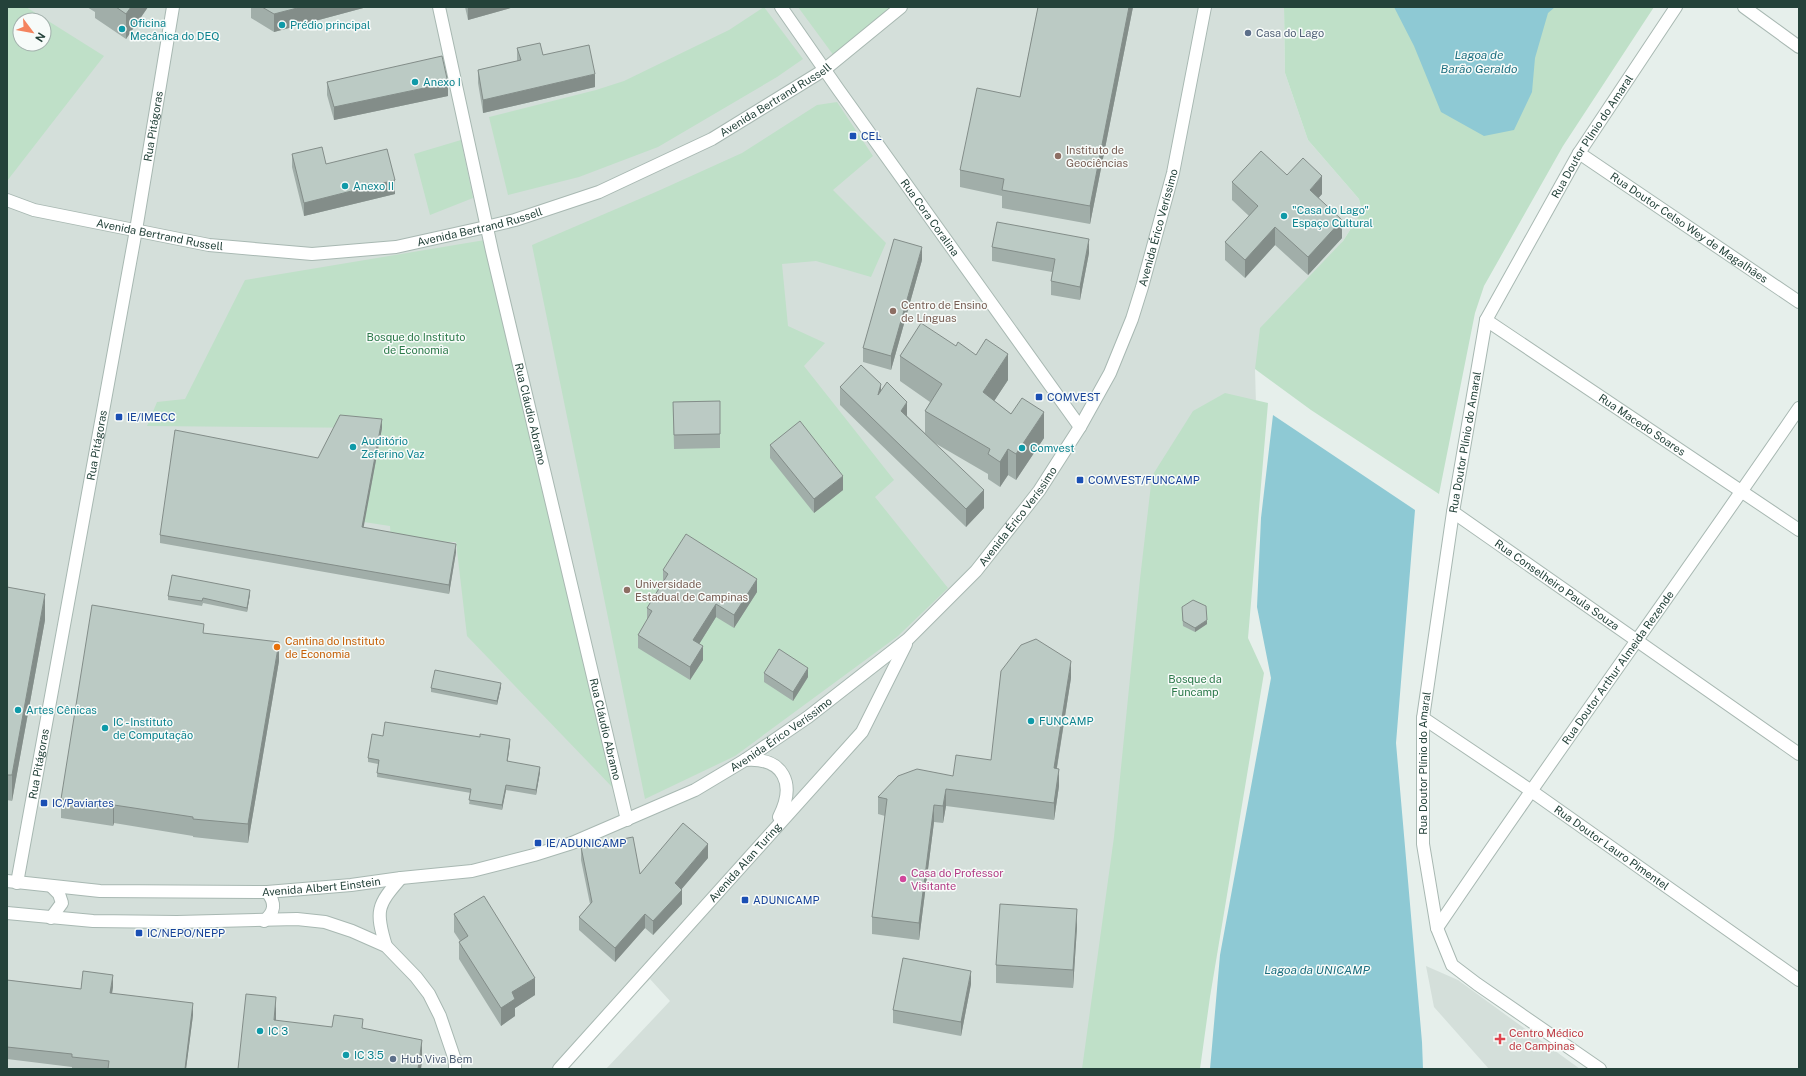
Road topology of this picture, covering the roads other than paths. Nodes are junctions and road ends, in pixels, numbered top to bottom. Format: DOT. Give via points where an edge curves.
graph roads {
  1 [pos="173,7"];
  2 [pos="439,7"];
  3 [pos="781,7"];
  4 [pos="901,7"];
  5 [pos="1205,7"];
  6 [pos="1676,7"];
  7 [pos="1744,7"];
  8 [pos="1799,47"];
  9 [pos="824,70"];
  10 [pos="1579,153"];
  11 [pos="7,200"];
  12 [pos="486,227"];
  13 [pos="136,230"];
  14 [pos="1799,302"];
  15 [pos="1486,320"];
  16 [pos="1799,408"];
  17 [pos="1080,426"];
  18 [pos="1742,491"];
  19 [pos="1453,512"];
  20 [pos="1799,530"];
  21 [pos="908,639"];
  22 [pos="1636,641"];
  23 [pos="1423,718"];
  24 [pos="1799,754"];
  25 [pos="745,760"];
  26 [pos="1530,790"];
  27 [pos="627,820"];
  28 [pos="773,829"];
  29 [pos="401,878"];
  30 [pos="12,882"];
  31 [pos="51,886"];
  32 [pos="267,892"];
  33 [pos="7,913"];
  34 [pos="51,918"];
  35 [pos="264,921"];
  36 [pos="1437,928"];
  37 [pos="386,946"];
  38 [pos="1799,980"];
  39 [pos="457,1066"];
  40 [pos="559,1069"];
  41 [pos="1600,1069"];
  1 -- 13 [label="street, Rua Pitágoras"];
  2 -- 12 [label="street, Rua Cláudio Abramo"];
  3 -- 9 [label="street, Rua Cora Coralina"];
  4 -- 9 [label="street, Avenida Bertrand Russell"];
  5 -- 17 [label="street, Avenida Érico Veríssimo" via="1173,173 1142,288 1110,373"];
  6 -- 10 [label="street, Rua Doutor Plínio do Amaral"];
  7 -- 8 [label="street"];
  9 -- 12 [label="street, Avenida Bertrand Russell" via="712,139 599,192"];
  9 -- 17 [label="street, Rua Cora Coralina"];
  10 -- 14 [label="street, Rua Doutor Celso Wey de Magalhães"];
  10 -- 15 [label="street, Rua Doutor Plínio do Amaral"];
  11 -- 13 [label="street, Avenida Bertrand Russell" via="34,210"];
  12 -- 13 [label="street, Avenida Bertrand Russell" via="396,247 312,254 209,245"];
  12 -- 27 [label="street, Rua Cláudio Abramo"];
  13 -- 30 [label="street, Rua Pitágoras"];
  15 -- 18 [label="street, Rua Macedo Soares"];
  15 -- 19 [label="street, Rua Doutor Plínio do Amaral"];
  16 -- 18 [label="street, Rua Doutor Arthur Almeida Rezende"];
  17 -- 21 [label="street, Avenida Érico Veríssimo" via="1039,491 976,571"];
  18 -- 20 [label="street, Rua Macedo Soares"];
  18 -- 22 [label="street, Rua Doutor Arthur Almeida Rezende"];
  19 -- 22 [label="street, Rua Conselheiro Paula Souza"];
  19 -- 23 [label="street, Rua Doutor Plínio do Amaral"];
  21 -- 25 [label="street, Avenida Érico Veríssimo" via="808,717"];
  21 -- 28 [label="street, Avenida Alan Turing" via="862,732"];
  22 -- 24 [label="street, Rua Conselheiro Paula Souza"];
  22 -- 26 [label="street, Rua Doutor Arthur Almeida Rezende"];
  23 -- 26 [label="street, Rua Doutor Lauro Pimentel"];
  23 -- 36 [label="street, Rua Doutor Plínio do Amaral" via="1423,844"];
  25 -- 27 [label="street, Avenida Érico Veríssimo" via="695,790"];
  25 -- 28 [label="street" via="768,761 779,768 785,779 785,804"];
  26 -- 36 [label="street, Rua Doutor Arthur Almeida Rezende"];
  26 -- 38 [label="street, Rua Doutor Lauro Pimentel"];
  27 -- 29 [label="street, Avenida Albert Einstein" via="572,843 488,867"];
  28 -- 40 [label="street, Avenida Alan Turing"];
  29 -- 32 [label="street, Avenida Albert Einstein"];
  29 -- 37 [label="street" via="385,896 380,909 380,926"];
  30 -- 31 [label="street, Avenida Albert Einstein"];
  31 -- 32 [label="street, Avenida Albert Einstein" via="100,891"];
  31 -- 34 [label="street" via="59,894 62,903"];
  32 -- 35 [label="street" via="273,898 274,907 271,915"];
  33 -- 34 [label="street"];
  34 -- 35 [label="street" via="93,921"];
  35 -- 37 [label="street" via="297,919 325,922"];
  36 -- 41 [label="street, Rua Doutor Plínio do Amaral" via="1452,965"];
  37 -- 39 [label="street" via="429,994 440,1016"];
}
